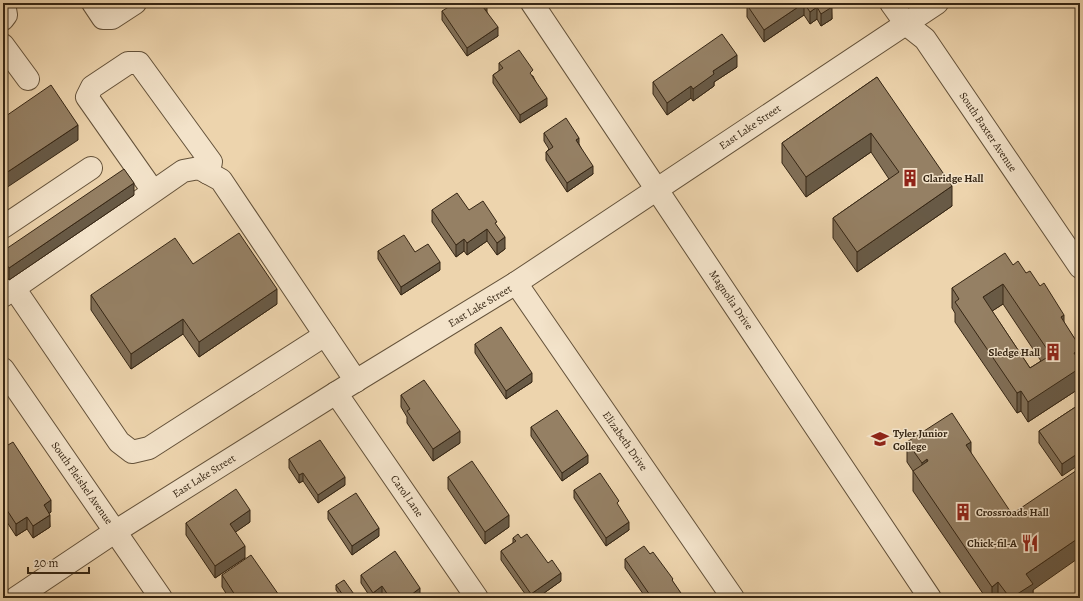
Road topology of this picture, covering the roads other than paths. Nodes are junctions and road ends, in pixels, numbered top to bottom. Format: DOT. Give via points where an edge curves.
graph roads {
  1 [pos="4,3"];
  2 [pos="93,3"];
  3 [pos="135,3"];
  4 [pos="532,3"];
  5 [pos="891,3"];
  6 [pos="937,3"];
  7 [pos="3,19"];
  8 [pos="906,24"];
  9 [pos="3,45"];
  10 [pos="28,79"];
  11 [pos="91,168"];
  12 [pos="208,173"];
  13 [pos="657,189"];
  14 [pos="154,191"];
  15 [pos="3,227"];
  16 [pos="1080,267"];
  17 [pos="516,283"];
  18 [pos="8,292"];
  19 [pos="325,335"];
  20 [pos="3,368"];
  21 [pos="356,381"];
  22 [pos="336,393"];
  23 [pos="116,531"];
  24 [pos="16,598"];
  25 [pos="162,598"];
  26 [pos="477,598"];
  27 [pos="733,598"];
  28 [pos="930,598"];
  1 -- 7 [label="street" via="6,15"];
  2 -- 3 [label="street" via="103,18 112,18"];
  4 -- 13 [label="street, Magnolia Drive"];
  5 -- 8 [label="street, South Baxter Avenue"];
  6 -- 8 [label="street, East Lake Street"];
  8 -- 13 [label="street, East Lake Street"];
  8 -- 16 [label="street, South Baxter Avenue" via="925,39"];
  9 -- 10 [label="street"];
  11 -- 15 [label="street"];
  12 -- 14 [label="street" via="200,168 183,171"];
  12 -- 14 [label="street" via="211,162 139,63 128,63 92,87 87,97"];
  12 -- 19 [label="street" via="221,180"];
  13 -- 17 [label="street, East Lake Street"];
  13 -- 28 [label="street, Magnolia Drive"];
  14 -- 18 [label="street"];
  17 -- 21 [label="street, East Lake Street"];
  17 -- 27 [label="street, Elizabeth Drive"];
  18 -- 19 [label="street" via="119,442 132,452 149,448"];
  19 -- 21 [label="street"];
  20 -- 23 [label="street, South Fleishel Avenue"];
  21 -- 22 [label="street, East Lake Street"];
  22 -- 23 [label="street, East Lake Street"];
  22 -- 26 [label="street, Carol Lane"];
  23 -- 24 [label="street, East Lake Street"];
  23 -- 25 [label="street, South Fleishel Avenue"];
}
